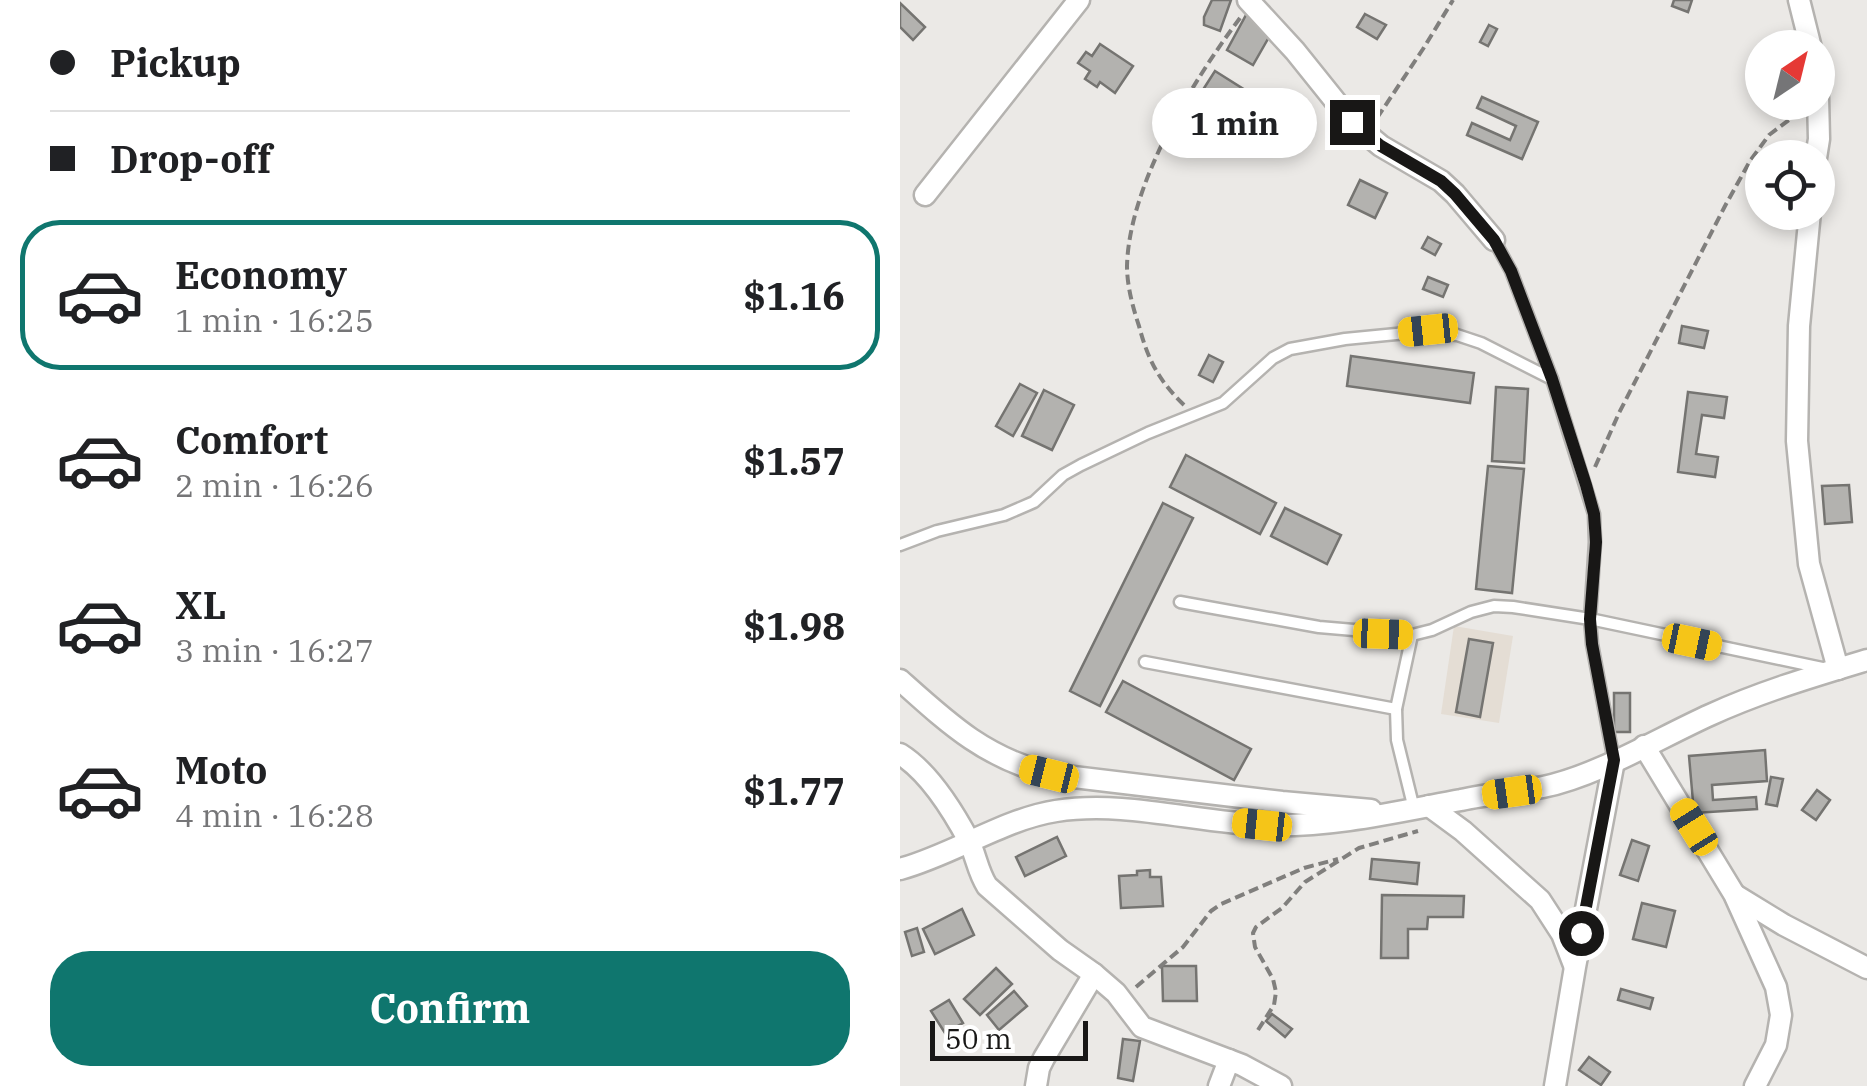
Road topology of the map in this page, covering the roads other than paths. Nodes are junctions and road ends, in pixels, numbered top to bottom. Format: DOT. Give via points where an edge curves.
graph roads {
  1 [pos="1079,0"];
  2 [pos="1799,0"];
  3 [pos="1250,2"];
  4 [pos="1806,30"];
  5 [pos="925,195"];
  6 [pos="1808,230"];
  7 [pos="1494,240"];
  8 [pos="1552,379"];
  9 [pos="900,545"];
  10 [pos="1180,602"];
  11 [pos="1590,619"];
  12 [pos="1412,634"];
  13 [pos="1867,660"];
  14 [pos="1145,662"];
  15 [pos="1835,669"];
  16 [pos="900,680"];
  17 [pos="1396,709"];
  18 [pos="1644,746"];
  19 [pos="900,754"];
  20 [pos="1614,760"];
  21 [pos="1413,809"];
  22 [pos="970,843"];
  23 [pos="900,869"];
  24 [pos="1734,894"];
  25 [pos="1575,967"];
  26 [pos="1867,968"];
  27 [pos="1094,974"];
  28 [pos="1229,1060"];
  29 [pos="1036,1086"];
  30 [pos="1219,1086"];
  31 [pos="1280,1086"];
  32 [pos="1555,1086"];
  33 [pos="1755,1086"];
  1 -- 5 [label="street"];
  2 -- 4 [label="street"];
  3 -- 7 [label="street" via="1342,111 1381,146 1441,181"];
  6 -- 15 [label="street" via="1797,442 1808,564"];
  7 -- 8 [label="lane"];
  8 -- 9 [label="lane" via="1481,343 1428,330 1290,348 1223,403 1081,465 1034,502"];
  8 -- 11 [label="lane" via="1594,514"];
  10 -- 12 [label="lane" via="1319,627"];
  11 -- 12 [label="lane" via="1494,606"];
  11 -- 15 [label="lane"];
  11 -- 20 [label="lane"];
  12 -- 17 [label="lane"];
  13 -- 15 [label="street"];
  14 -- 17 [label="lane"];
  15 -- 18 [label="street"];
  16 -- 21 [label="street" via="982,748 1049,774"];
  17 -- 21 [label="lane"];
  18 -- 20 [label="street"];
  18 -- 24 [label="street"];
  19 -- 22 [label="street" via="930,780"];
  20 -- 21 [label="street" via="1544,787"];
  20 -- 25 [label="street"];
  21 -- 22 [label="street" via="1305,826 1074,809"];
  21 -- 25 [label="street" via="1452,822 1540,900"];
  22 -- 23 [label="street"];
  22 -- 27 [label="street" via="993,892"];
  24 -- 26 [label="street"];
  24 -- 33 [label="street" via="1776,986 1782,1016"];
  25 -- 32 [label="street"];
  27 -- 28 [label="street" via="1142,1027"];
  27 -- 29 [label="street" via="1044,1058"];
  28 -- 30 [label="street"];
  28 -- 31 [label="street"];
}
